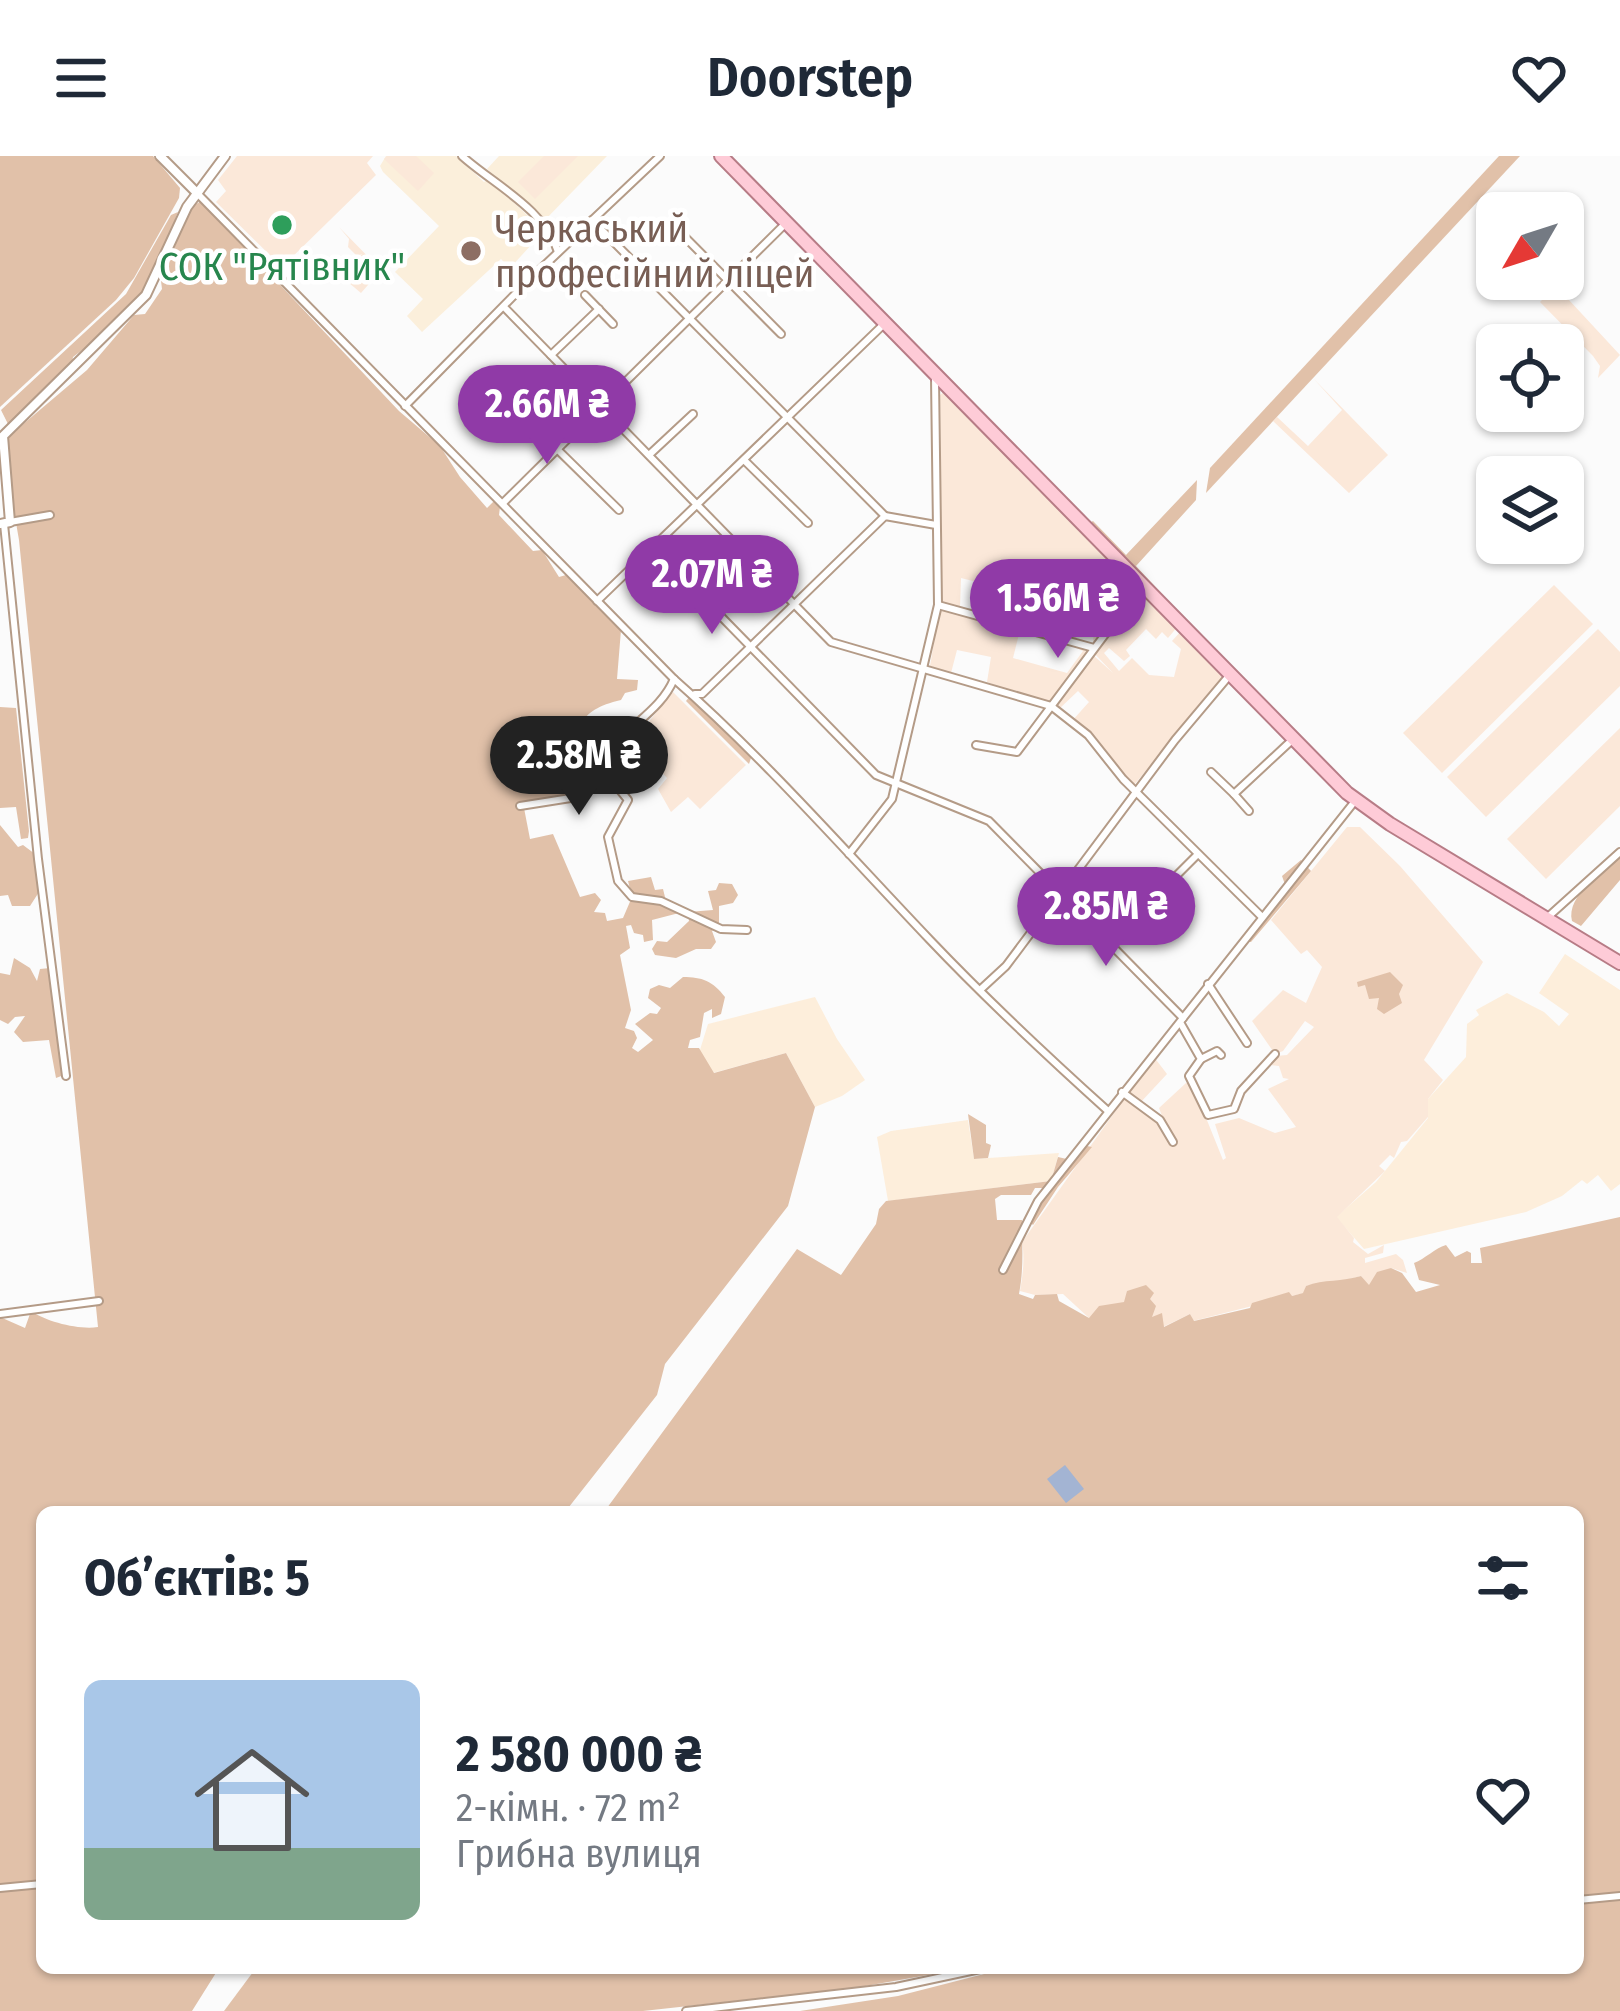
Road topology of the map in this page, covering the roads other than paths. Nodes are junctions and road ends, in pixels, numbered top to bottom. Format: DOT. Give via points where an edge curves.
graph roads {
  1 [pos="160,156"];
  2 [pos="224,156"];
  3 [pos="462,156"];
  4 [pos="660,156"];
  5 [pos="721,156"];
  6 [pos="197,193"];
  7 [pos="592,220"];
  8 [pos="786,223"];
  9 [pos="674,227"];
  10 [pos="558,252"];
  11 [pos="726,281"];
  12 [pos="585,296"];
  13 [pos="504,308"];
  14 [pos="599,309"];
  15 [pos="688,318"];
  16 [pos="884,323"];
  17 [pos="613,324"];
  18 [pos="781,334"];
  19 [pos="551,355"];
  20 [pos="935,374"];
  21 [pos="503,396"];
  22 [pos="601,405"];
  23 [pos="405,406"];
  24 [pos="693,414"];
  25 [pos="788,419"];
  26 [pos="1,441"];
  27 [pos="558,448"];
  28 [pos="649,454"];
  29 [pos="745,460"];
  30 [pos="502,504"];
  31 [pos="697,505"];
  32 [pos="619,510"];
  33 [pos="50,515"];
  34 [pos="885,516"];
  35 [pos="5,523"];
  36 [pos="808,523"];
  37 [pos="938,525"];
  38 [pos="1142,585"];
  39 [pos="702,597"];
  40 [pos="597,601"];
  41 [pos="938,605"];
  42 [pos="796,606"];
  43 [pos="752,648"];
  44 [pos="1094,648"];
  45 [pos="924,669"];
  46 [pos="1231,674"];
  47 [pos="674,679"];
  48 [pos="694,694"];
  49 [pos="1052,706"];
  50 [pos="1294,739"];
  51 [pos="976,746"];
  52 [pos="602,768"];
  53 [pos="1211,772"];
  54 [pos="894,784"];
  55 [pos="1137,790"];
  56 [pos="1234,794"];
  57 [pos="1355,800"];
  58 [pos="520,806"];
  59 [pos="1249,811"];
  60 [pos="1620,852"];
  61 [pos="849,854"];
  62 [pos="1198,854"];
  63 [pos="1140,880"];
  64 [pos="1060,891"];
  65 [pos="1156,896"];
  66 [pos="1261,916"];
  67 [pos="1546,916"];
  68 [pos="1180,920"];
  69 [pos="747,930"];
  70 [pos="1620,962"];
  71 [pos="1208,984"];
  72 [pos="979,991"];
  73 [pos="1179,1024"];
  74 [pos="1247,1042"];
  75 [pos="1275,1054"];
  76 [pos="1221,1055"];
  77 [pos="1201,1059"];
  78 [pos="67,1076"];
  79 [pos="1122,1092"];
  80 [pos="1108,1111"];
  81 [pos="1173,1142"];
  82 [pos="1003,1270"];
  83 [pos="99,1301"];
  84 [pos="0,1314"];
  85 [pos="36,1885"];
  86 [pos="0,1888"];
  87 [pos="1620,1896"];
  88 [pos="1584,1899"];
  89 [pos="957,1974"];
  90 [pos="686,2011"];
  1 -- 6 [label="street"];
  2 -- 6 [label="street"];
  3 -- 10 [label="street" via="524,206"];
  4 -- 7 [label="street"];
  5 -- 8 [label="main road"];
  6 -- 23 [label="street"];
  6 -- 26 [label="street" via="146,295"];
  7 -- 10 [label="street"];
  7 -- 15 [label="street"];
  8 -- 11 [label="street"];
  8 -- 16 [label="main road"];
  9 -- 11 [label="street"];
  10 -- 13 [label="street"];
  11 -- 15 [label="street"];
  11 -- 18 [label="street"];
  12 -- 14 [label="street"];
  13 -- 19 [label="street"];
  13 -- 23 [label="street"];
  14 -- 17 [label="street"];
  14 -- 19 [label="street"];
  15 -- 22 [label="street"];
  15 -- 25 [label="street"];
  16 -- 20 [label="main road"];
  16 -- 25 [label="street"];
  19 -- 22 [label="street"];
  20 -- 37 [label="street"];
  20 -- 38 [label="main road"];
  21 -- 27 [label="street"];
  22 -- 27 [label="street"];
  22 -- 28 [label="street"];
  23 -- 30 [label="street"];
  24 -- 28 [label="street"];
  25 -- 29 [label="street"];
  25 -- 34 [label="street"];
  26 -- 35 [label="street"];
  27 -- 30 [label="street"];
  27 -- 32 [label="street"];
  28 -- 31 [label="street"];
  29 -- 31 [label="street"];
  29 -- 36 [label="street"];
  30 -- 40 [label="street"];
  31 -- 40 [label="street"];
  31 -- 42 [label="street"];
  33 -- 35 [label="street"];
  34 -- 37 [label="street"];
  34 -- 42 [label="street"];
  35 -- 78 [label="street"];
  37 -- 41 [label="street"];
  38 -- 44 [label="street"];
  38 -- 46 [label="main road"];
  39 -- 43 [label="street"];
  40 -- 47 [label="street"];
  41 -- 44 [label="street"];
  41 -- 45 [label="street"];
  42 -- 43 [label="street"];
  42 -- 45 [label="street" via="831,642"];
  43 -- 48 [label="street"];
  43 -- 54 [label="street" via="869,769"];
  44 -- 49 [label="street"];
  45 -- 49 [label="street"];
  45 -- 54 [label="street"];
  46 -- 50 [label="main road"];
  46 -- 55 [label="street"];
  47 -- 48 [label="street"];
  47 -- 52 [label="street" via="663,701 608,750"];
  48 -- 61 [label="street"];
  49 -- 51 [label="street" via="1014,754"];
  49 -- 55 [label="street"];
  50 -- 56 [label="street"];
  50 -- 57 [label="main road"];
  52 -- 58 [label="street" via="577,797"];
  52 -- 69 [label="street" via="628,800 608,837 625,892 721,929"];
  53 -- 56 [label="street"];
  54 -- 61 [label="street" via="890,804"];
  54 -- 64 [label="street" via="987,820"];
  55 -- 62 [label="street"];
  55 -- 64 [label="street"];
  56 -- 59 [label="street"];
  57 -- 66 [label="street"];
  57 -- 67 [label="main road"];
  60 -- 67 [label="street"];
  61 -- 72 [label="street"];
  62 -- 65 [label="street"];
  62 -- 66 [label="street"];
  63 -- 65 [label="street"];
  64 -- 72 [label="street"];
  64 -- 73 [label="street"];
  65 -- 68 [label="street"];
  66 -- 71 [label="street"];
  67 -- 70 [label="main road"];
  71 -- 73 [label="street"];
  71 -- 74 [label="street"];
  72 -- 80 [label="street"];
  73 -- 77 [label="street"];
  73 -- 79 [label="street"];
  75 -- 77 [label="street" via="1234,1109 1208,1115 1190,1076"];
  76 -- 77 [label="street"];
  79 -- 80 [label="street"];
  79 -- 81 [label="street" via="1162,1122"];
  80 -- 82 [label="street" via="1038,1202"];
  83 -- 84 [label="street"];
  85 -- 86 [label="street"];
  87 -- 88 [label="street"];
  89 -- 90 [label="street"];
}
